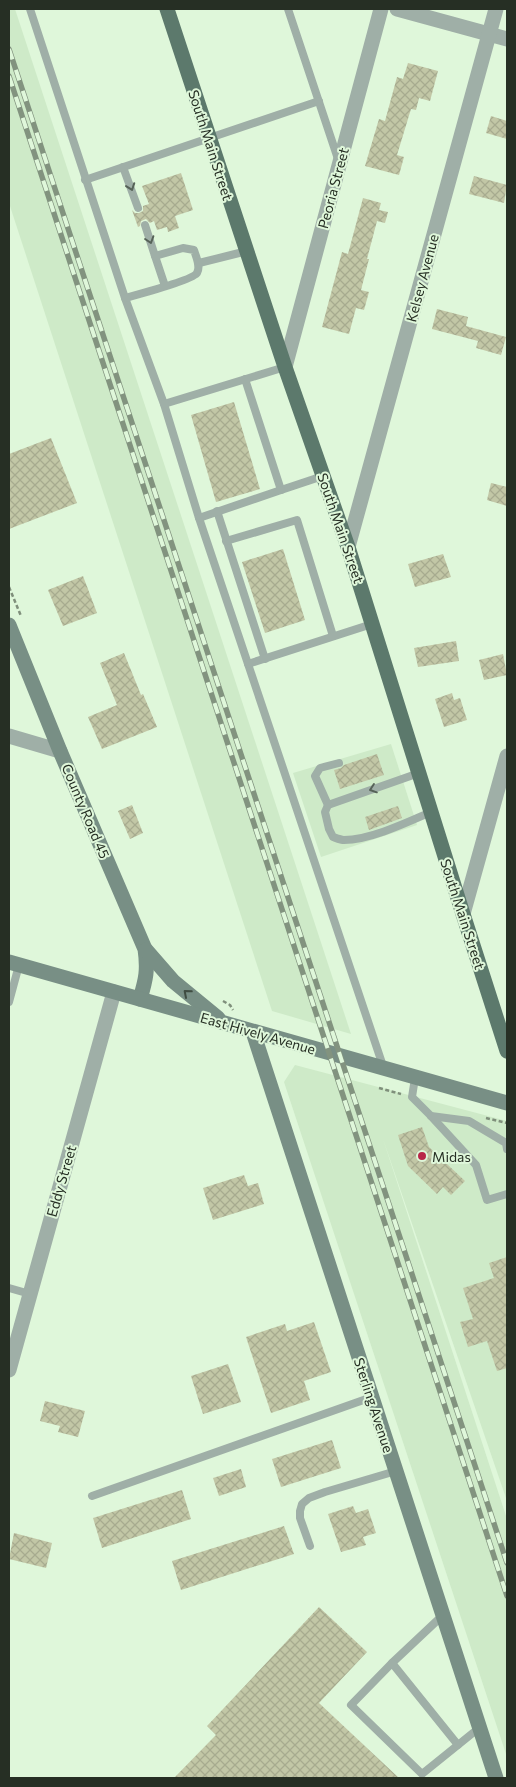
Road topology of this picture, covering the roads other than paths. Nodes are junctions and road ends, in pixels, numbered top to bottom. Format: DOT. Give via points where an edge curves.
graph roads {
  1 [pos="30,9"];
  2 [pos="167,9"];
  3 [pos="288,9"];
  4 [pos="382,9"];
  5 [pos="397,9"];
  6 [pos="496,9"];
  7 [pos="489,34"];
  8 [pos="507,39"];
  9 [pos="318,101"];
  10 [pos="209,139"];
  11 [pos="340,164"];
  12 [pos="123,166"];
  13 [pos="85,180"];
  14 [pos="138,208"];
  15 [pos="145,225"];
  16 [pos="247,251"];
  17 [pos="155,256"];
  18 [pos="198,263"];
  19 [pos="165,286"];
  20 [pos="125,298"];
  21 [pos="285,367"];
  22 [pos="245,379"];
  23 [pos="164,404"];
  24 [pos="323,476"];
  25 [pos="281,490"];
  26 [pos="217,511"];
  27 [pos="199,518"];
  28 [pos="226,541"];
  29 [pos="348,547"];
  30 [pos="16,624"];
  31 [pos="372,624"];
  32 [pos="333,636"];
  33 [pos="265,659"];
  34 [pos="248,664"];
  35 [pos="9,736"];
  36 [pos="60,751"];
  37 [pos="507,756"];
  38 [pos="339,763"];
  39 [pos="419,773"];
  40 [pos="505,775"];
  41 [pos="328,805"];
  42 [pos="431,812"];
  43 [pos="463,914"];
  44 [pos="145,949"];
  45 [pos="14,963"];
  46 [pos="114,992"];
  47 [pos="140,999"];
  48 [pos="9,1002"];
  49 [pos="224,1024"];
  50 [pos="253,1032"];
  51 [pos="507,1050"];
  52 [pos="384,1069"];
  53 [pos="415,1078"];
  54 [pos="507,1103"];
  55 [pos="432,1116"];
  56 [pos="507,1149"];
  57 [pos="507,1194"];
  58 [pos="9,1288"];
  59 [pos="30,1294"];
  60 [pos="9,1370"];
  61 [pos="372,1397"];
  62 [pos="396,1471"];
  63 [pos="92,1496"];
  64 [pos="310,1546"];
  65 [pos="442,1616"];
  66 [pos="392,1663"];
  67 [pos="479,1728"];
  68 [pos="458,1745"];
  69 [pos="496,1778"];
  1 -- 13 [label="lane"];
  2 -- 10 [label="main road, South Main Street"];
  3 -- 9 [label="lane"];
  4 -- 11 [label="street, Peoria Street"];
  5 -- 7 [label="street"];
  6 -- 7 [label="street, Kelsey Avenue"];
  7 -- 8 [label="street"];
  7 -- 29 [label="street, Kelsey Avenue"];
  9 -- 10 [label="lane"];
  9 -- 11 [label="lane"];
  10 -- 12 [label="lane"];
  10 -- 16 [label="main road, South Main Street"];
  11 -- 21 [label="street, Peoria Street"];
  12 -- 13 [label="lane"];
  12 -- 14 [label="lane, one-way"];
  13 -- 20 [label="lane"];
  15 -- 17 [label="lane, one-way"];
  16 -- 18 [label="lane"];
  16 -- 21 [label="main road, South Main Street"];
  17 -- 18 [label="lane" via="190,248 194,250"];
  17 -- 19 [label="lane"];
  18 -- 19 [label="lane" via="194,276"];
  19 -- 20 [label="lane"];
  20 -- 23 [label="lane"];
  21 -- 22 [label="lane"];
  21 -- 24 [label="main road, South Main Street"];
  22 -- 23 [label="lane"];
  22 -- 25 [label="lane"];
  23 -- 27 [label="lane"];
  24 -- 25 [label="lane"];
  24 -- 29 [label="main road, South Main Street"];
  25 -- 26 [label="lane"];
  26 -- 27 [label="lane"];
  26 -- 28 [label="lane"];
  27 -- 34 [label="lane"];
  28 -- 32 [label="lane" via="297,520"];
  28 -- 33 [label="lane"];
  29 -- 31 [label="main road, South Main Street"];
  30 -- 36 [label="street, County Road 45"];
  31 -- 32 [label="lane"];
  31 -- 39 [label="main road, South Main Street"];
  32 -- 33 [label="lane"];
  33 -- 34 [label="lane"];
  34 -- 52 [label="lane"];
  35 -- 36 [label="street"];
  36 -- 44 [label="street, County Road 45"];
  37 -- 40 [label="street"];
  38 -- 41 [label="lane" via="320,768 315,776"];
  39 -- 41 [label="lane, one-way"];
  39 -- 42 [label="main road, South Main Street"];
  40 -- 43 [label="street"];
  41 -- 42 [label="lane" via="325,812 329,829 333,836 343,840 381,832"];
  42 -- 43 [label="main road, South Main Street"];
  43 -- 51 [label="main road, South Main Street"];
  44 -- 47 [label="street, County Road 45" via="148,966"];
  49 -- 44 [label="street, one-way" via="172,980"];
  45 -- 46 [label="street, East Hively Avenue"];
  45 -- 48 [label="lane"];
  46 -- 47 [label="street, East Hively Avenue"];
  46 -- 59 [label="street, Eddy Street"];
  47 -- 49 [label="street, East Hively Avenue"];
  49 -- 50 [label="street, East Hively Avenue"];
  50 -- 52 [label="street, East Hively Avenue"];
  50 -- 61 [label="street, Sterling Avenue"];
  52 -- 53 [label="street, East Hively Avenue"];
  53 -- 54 [label="street, East Hively Avenue"];
  53 -- 55 [label="lane" via="412,1097"];
  55 -- 56 [label="lane" via="469,1121 506,1143"];
  55 -- 57 [label="lane" via="476,1166 487,1200"];
  58 -- 59 [label="lane"];
  59 -- 60 [label="street, Eddy Street"];
  61 -- 62 [label="street, Sterling Avenue"];
  61 -- 63 [label="lane"];
  62 -- 64 [label="lane" via="325,1492 302,1504 300,1518"];
  62 -- 65 [label="street, Sterling Avenue"];
  65 -- 66 [label="lane"];
  65 -- 67 [label="street, Sterling Avenue"];
  66 -- 68 [label="lane"];
  66 -- 68 [label="lane" via="351,1706 422,1774"];
  67 -- 68 [label="lane"];
  67 -- 69 [label="street, Sterling Avenue"];
}
